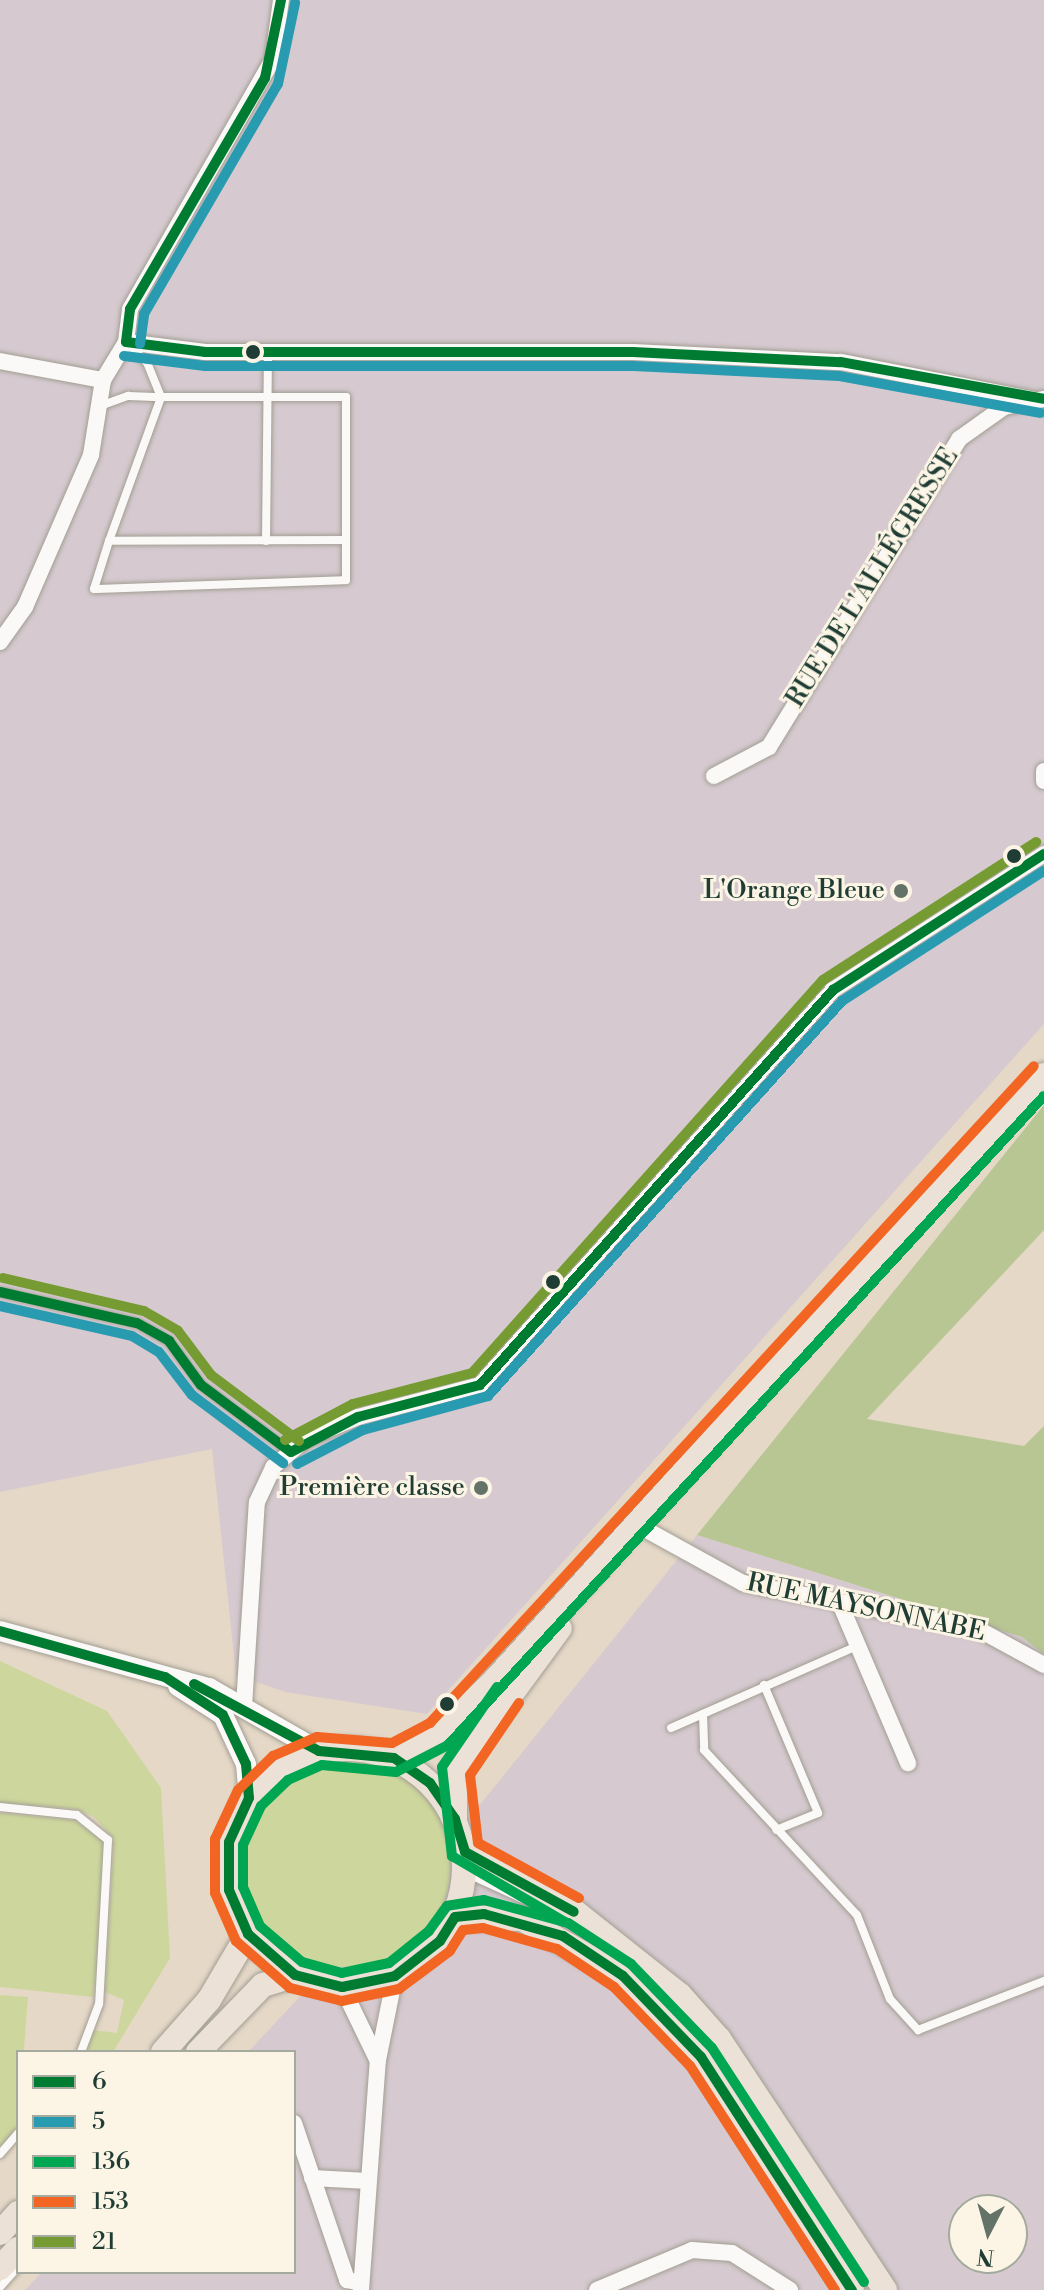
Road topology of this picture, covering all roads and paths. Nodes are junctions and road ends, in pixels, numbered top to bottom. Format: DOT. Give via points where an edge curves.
graph roads {
  1 [pos="281,0"];
  2 [pos="126,342"];
  3 [pos="268,352"];
  4 [pos="0,361"];
  5 [pos="103,380"];
  6 [pos="265,395"];
  7 [pos="161,397"];
  8 [pos="1037,399"];
  9 [pos="99,407"];
  10 [pos="346,540"];
  11 [pos="109,541"];
  12 [pos="266,541"];
  13 [pos="0,642"];
  14 [pos="1044,771"];
  15 [pos="714,776"];
  16 [pos="1044,781"];
  17 [pos="1044,854"];
  18 [pos="1044,1075"];
  19 [pos="0,1292"];
  20 [pos="291,1452"];
  21 [pos="696,1462"];
  22 [pos="645,1529"];
  23 [pos="841,1606"];
  24 [pos="0,1631"];
  25 [pos="858,1645"];
  26 [pos="1044,1665"];
  27 [pos="165,1677"];
  28 [pos="764,1685"];
  29 [pos="244,1706"];
  30 [pos="703,1714"];
  31 [pos="671,1728"];
  32 [pos="319,1751"];
  33 [pos="394,1758"];
  34 [pos="908,1763"];
  35 [pos="249,1798"];
  36 [pos="0,1807"];
  37 [pos="455,1819"];
  38 [pos="776,1830"];
  39 [pos="464,1862"];
  40 [pos="455,1917"];
  41 [pos="248,1934"];
  42 [pos="295,1975"];
  43 [pos="395,1976"];
  44 [pos="1044,1981"];
  45 [pos="342,1987"];
  46 [pos="82,2050"];
  47 [pos="165,2050"];
  48 [pos="200,2050"];
  49 [pos="215,2050"];
  50 [pos="378,2060"];
  51 [pos="296,2129"];
  52 [pos="16,2135"];
  53 [pos="0,2154"];
  54 [pos="312,2178"];
  55 [pos="368,2181"];
  56 [pos="16,2215"];
  57 [pos="0,2233"];
  58 [pos="16,2251"];
  59 [pos="0,2268"];
  60 [pos="16,2269"];
  61 [pos="361,2286"];
  62 [pos="0,2287"];
  63 [pos="597,2290"];
  64 [pos="790,2290"];
  65 [pos="852,2290"];
  66 [pos="885,2290"];
  1 -- 2 [label="street" via="265,78 135,300"];
  2 -- 3 [label="street"];
  2 -- 5 [label="street"];
  2 -- 7 [label="lane" via="148,364"];
  3 -- 6 [label="lane"];
  3 -- 8 [label="street" via="633,352 841,362"];
  4 -- 5 [label="street"];
  5 -- 9 [label="street"];
  6 -- 7 [label="lane"];
  6 -- 10 [label="lane" via="346,397"];
  6 -- 12 [label="lane"];
  7 -- 9 [label="lane" via="128,396"];
  7 -- 11 [label="lane"];
  8 -- 15 [label="street, RUE DE L'ALLÉGRESSE" via="1004,407 959,439 769,747"];
  9 -- 13 [label="street" via="91,455 25,607"];
  10 -- 11 [label="lane" via="346,580 94,589"];
  10 -- 12 [label="lane"];
  11 -- 12 [label="lane"];
  14 -- 16 [label="street"];
  17 -- 20 [label="street" via="833,990 480,1385 358,1417"];
  18 -- 21 [label="main road"];
  19 -- 20 [label="lane" via="137,1323 169,1341 201,1385"];
  20 -- 29 [label="street" via="273,1467 257,1502"];
  21 -- 22 [label="main road"];
  21 -- 33 [label="main road" via="461,1713"];
  22 -- 23 [label="street, RUE MAYSONNABE" via="716,1573"];
  22 -- 37 [label="main road" via="478,1733 455,1771"];
  23 -- 25 [label="street"];
  23 -- 26 [label="street, RUE MAYSONNABE" via="978,1629"];
  24 -- 27 [label="street"];
  25 -- 28 [label="lane"];
  25 -- 34 [label="street"];
  27 -- 29 [label="street"];
  27 -- 35 [label="street" via="223,1715 246,1764"];
  28 -- 30 [label="lane"];
  28 -- 38 [label="lane" via="818,1813"];
  29 -- 32 [label="street"];
  30 -- 31 [label="lane"];
  30 -- 38 [label="lane" via="704,1750"];
  32 -- 33 [label="main road" via="357,1749"];
  32 -- 35 [label="main road" via="280,1768"];
  33 -- 37 [label="main road" via="430,1783"];
  35 -- 41 [label="main road" via="229,1842 229,1890"];
  36 -- 46 [label="lane" via="77,1815 108,1840 99,2004"];
  37 -- 39 [label="main road"];
  38 -- 44 [label="lane" via="857,1915 890,1999 918,2030"];
  39 -- 40 [label="main road"];
  39 -- 66 [label="main road" via="623,1946 719,2039"];
  40 -- 43 [label="main road" via="440,1941"];
  40 -- 65 [label="main road" via="522,1919 623,1976 701,2057"];
  41 -- 42 [label="main road"];
  41 -- 47 [label="main road" via="209,2000"];
  42 -- 45 [label="main road"];
  42 -- 48 [label="main road" via="263,1985"];
  42 -- 49 [label="lane"];
  43 -- 45 [label="main road"];
  43 -- 50 [label="street"];
  45 -- 50 [label="street"];
  50 -- 55 [label="street"];
  51 -- 54 [label="street"];
  52 -- 53 [label="lane"];
  54 -- 55 [label="street"];
  54 -- 61 [label="street" via="347,2280"];
  55 -- 61 [label="street"];
  56 -- 57 [label="main road"];
  58 -- 59 [label="main road"];
  60 -- 62 [label="lane"];
  63 -- 64 [label="street" via="692,2250 732,2253"];
}
